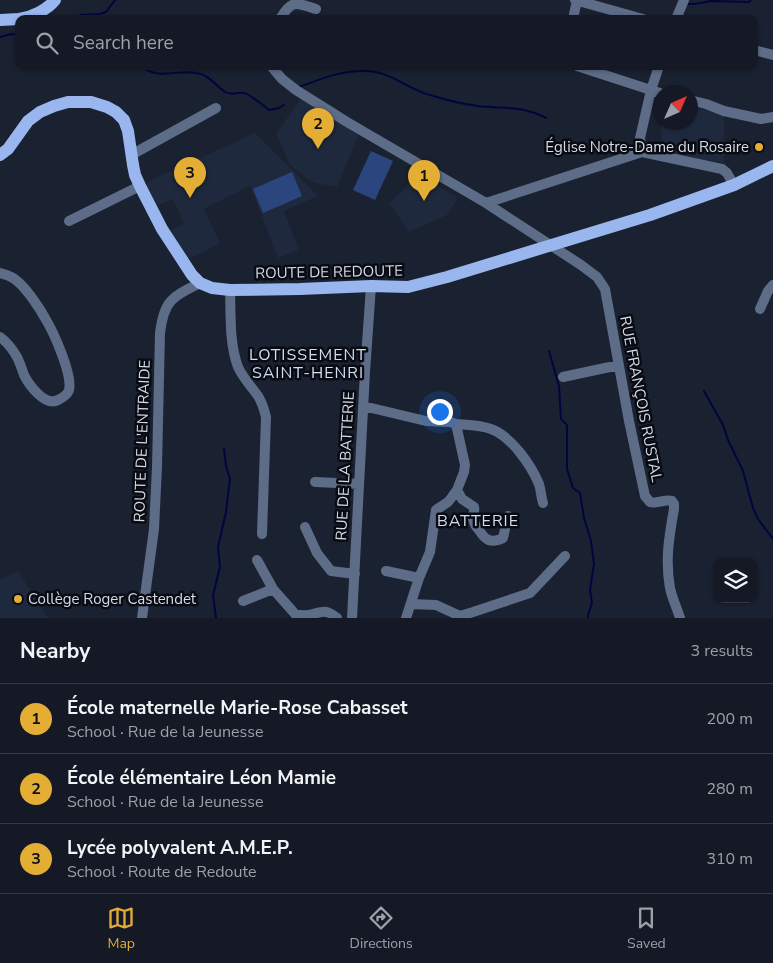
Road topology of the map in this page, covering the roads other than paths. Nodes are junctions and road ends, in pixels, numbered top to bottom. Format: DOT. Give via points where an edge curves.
graph roads {
  1 [pos="54,0"];
  2 [pos="576,0"];
  3 [pos="684,0"];
  4 [pos="316,9"];
  5 [pos="32,15"];
  6 [pos="282,15"];
  7 [pos="574,15"];
  8 [pos="629,15"];
  9 [pos="678,15"];
  10 [pos="15,19"];
  11 [pos="0,20"];
  12 [pos="758,51"];
  13 [pos="773,55"];
  14 [pos="275,70"];
  15 [pos="590,70"];
  16 [pos="659,70"];
  17 [pos="657,85"];
  18 [pos="653,90"];
  19 [pos="653,100"];
  20 [pos="698,102"];
  21 [pos="216,108"];
  22 [pos="773,117"];
  23 [pos="642,152"];
  24 [pos="131,154"];
  25 [pos="0,155"];
  26 [pos="773,166"];
  27 [pos="734,185"];
  28 [pos="140,186"];
  29 [pos="486,203"];
  30 [pos="69,221"];
  31 [pos="550,245"];
  32 [pos="0,273"];
  33 [pos="200,283"];
  34 [pos="773,285"];
  35 [pos="371,286"];
  36 [pos="230,290"];
  37 [pos="760,309"];
  38 [pos="0,337"];
  39 [pos="619,365"];
  40 [pos="563,377"];
  41 [pos="363,406"];
  42 [pos="456,424"];
  43 [pos="315,482"];
  44 [pos="359,484"];
  45 [pos="457,490"];
  46 [pos="542,503"];
  47 [pos="508,516"];
  48 [pos="306,527"];
  49 [pos="262,534"];
  50 [pos="566,556"];
  51 [pos="257,560"];
  52 [pos="386,571"];
  53 [pos="355,574"];
  54 [pos="419,578"];
  55 [pos="273,589"];
  56 [pos="243,601"];
  57 [pos="411,604"];
  58 [pos="142,618"];
  59 [pos="337,618"];
  60 [pos="352,618"];
  61 [pos="406,618"];
  62 [pos="680,618"];
  1 -- 5 [label="main road"];
  2 -- 7 [label="street"];
  2 -- 8 [label="street"];
  3 -- 9 [label="street"];
  4 -- 6 [label="street" via="290,3"];
  10 -- 11 [label="main road"];
  12 -- 13 [label="street"];
  14 -- 29 [label="street, RUE FRANÇOIS RUSTAL" via="296,90"];
  15 -- 18 [label="street"];
  16 -- 17 [label="street"];
  19 -- 23 [label="street" via="640,138"];
  20 -- 22 [label="street" via="724,112 761,119"];
  21 -- 24 [label="street"];
  23 -- 27 [label="street" via="722,169"];
  23 -- 29 [label="street"];
  24 -- 25 [label="main road" via="124,120 100,104 80,101 40,112 28,121"];
  24 -- 28 [label="main road"];
  26 -- 27 [label="main road, ROUTE DE REDOUTE"];
  27 -- 31 [label="main road, ROUTE DE REDOUTE"];
  28 -- 30 [label="street"];
  28 -- 33 [label="main road" via="176,252"];
  29 -- 31 [label="street, RUE FRANÇOIS RUSTAL"];
  31 -- 35 [label="main road, ROUTE DE REDOUTE" via="408,287"];
  31 -- 39 [label="street, RUE FRANÇOIS RUSTAL" via="581,264 597,277 605,289"];
  32 -- 38 [label="street" via="19,282 45,318 67,368 67,394 54,402 38,394 25,377 17,357"];
  33 -- 36 [label="main road, ROUTE DE REDOUTE"];
  33 -- 58 [label="street, ROUTE DE L'ENTRAIDE" via="180,293 167,305 162,318 154,529"];
  34 -- 37 [label="street"];
  35 -- 36 [label="main road, ROUTE DE REDOUTE"];
  35 -- 41 [label="street, RUE DE LA BATTERIE"];
  36 -- 49 [label="street" via="231,332 238,367 259,397 266,417"];
  39 -- 40 [label="street"];
  39 -- 62 [label="street, RUE FRANÇOIS RUSTAL" via="645,496 650,502 658,504 667,500 674,504 667,558 670,589"];
  41 -- 42 [label="street"];
  41 -- 44 [label="street, RUE DE LA BATTERIE"];
  42 -- 45 [label="street" via="465,465"];
  42 -- 46 [label="street" via="492,430 509,440 529,464 539,485"];
  43 -- 44 [label="street"];
  44 -- 53 [label="street, RUE DE LA BATTERIE"];
  45 -- 47 [label="street" via="462,499 474,507 473,521 484,539 502,538"];
  45 -- 54 [label="street" via="436,510 430,552"];
  48 -- 53 [label="street" via="317,553 331,571"];
  50 -- 57 [label="street" via="530,593 473,612 460,616 436,605"];
  51 -- 55 [label="street"];
  52 -- 54 [label="street"];
  53 -- 60 [label="street, RUE DE LA BATTERIE"];
  54 -- 57 [label="street"];
  55 -- 56 [label="street"];
  55 -- 59 [label="street" via="296,615 329,612"];
  57 -- 61 [label="street"];
}
